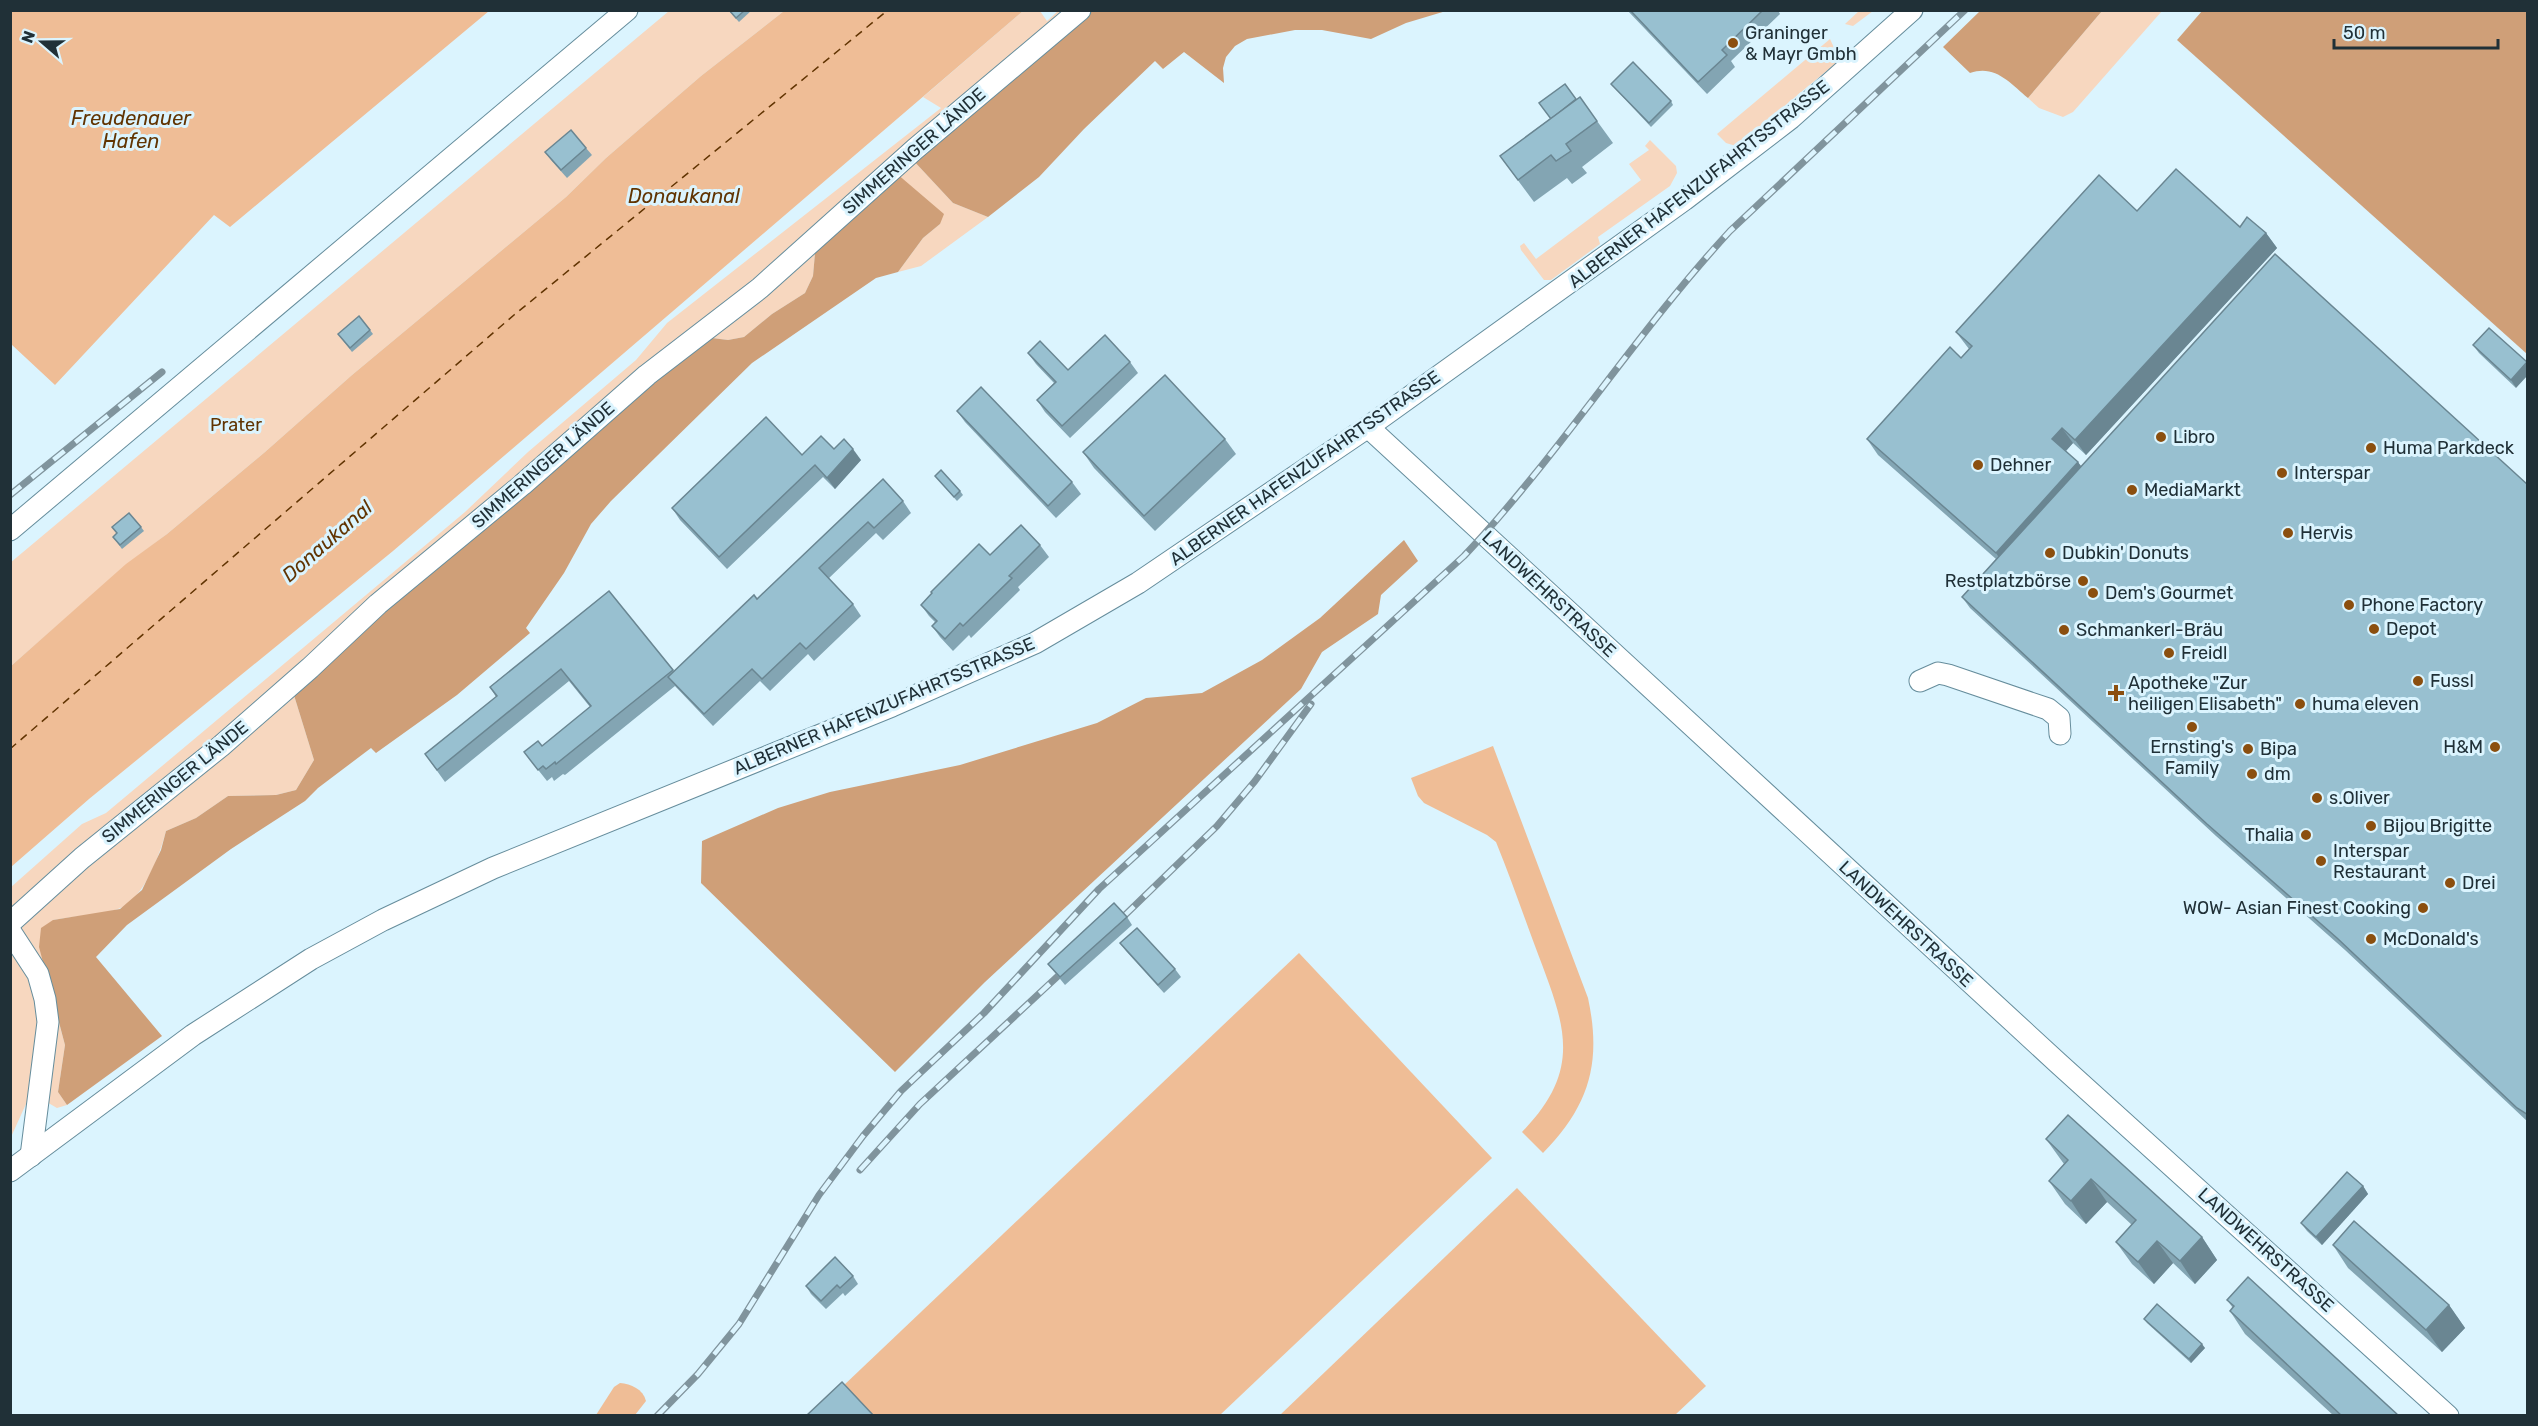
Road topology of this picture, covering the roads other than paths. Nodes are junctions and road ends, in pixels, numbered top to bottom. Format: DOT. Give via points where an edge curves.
graph roads {
  1 [pos="627,10"];
  2 [pos="1080,10"];
  3 [pos="1912,10"];
  4 [pos="1368,427"];
  5 [pos="10,530"];
  6 [pos="1920,681"];
  7 [pos="2060,734"];
  8 [pos="10,923"];
  9 [pos="10,931"];
  10 [pos="31,1156"];
  11 [pos="10,1171"];
  12 [pos="2448,1416"];
  1 -- 5 [label="street"];
  2 -- 8 [label="street, SIMMERINGER LÄNDE" via="906,157 760,288 647,375 378,604 248,722 82,858"];
  3 -- 4 [label="street, ALBERNER HAFENZUFAHRTSSTRASSE" via="1799,111 1684,200"];
  4 -- 10 [label="street, ALBERNER HAFENZUFAHRTSSTRASSE" via="1138,583 1035,643 892,706 493,868 311,959 193,1035"];
  4 -- 12 [label="street, LANDWEHRSTRASSE" via="2058,1063"];
  6 -- 7 [label="street" via="1938,674 1948,675 2048,709 2059,718"];
  9 -- 10 [label="street" via="38,974 48,1022"];
  10 -- 11 [label="street, ALBERNER HAFENZUFAHRTSSTRASSE"];
}
